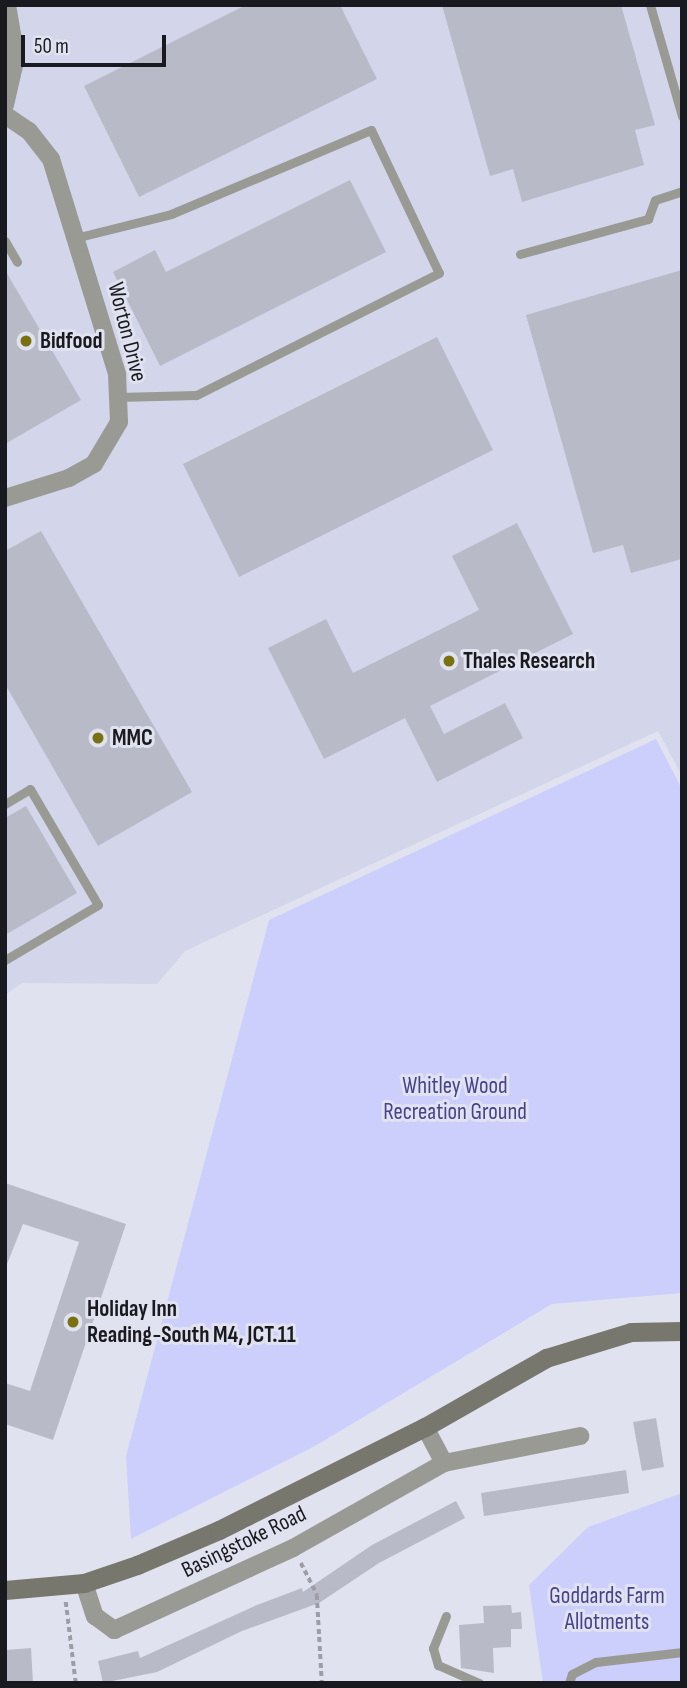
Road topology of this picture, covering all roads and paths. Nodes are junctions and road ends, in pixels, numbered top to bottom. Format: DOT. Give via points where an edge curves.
graph roads {
  1 [pos="7,5"];
  2 [pos="650,5"];
  3 [pos="5,105"];
  4 [pos="5,115"];
  5 [pos="682,116"];
  6 [pos="682,191"];
  7 [pos="75,238"];
  8 [pos="5,242"];
  9 [pos="520,254"];
  10 [pos="17,262"];
  11 [pos="118,397"];
  12 [pos="5,498"];
  13 [pos="5,804"];
  14 [pos="5,960"];
  15 [pos="682,1331"];
  16 [pos="425,1427"];
  17 [pos="580,1436"];
  18 [pos="444,1463"];
  19 [pos="293,1548"];
  20 [pos="83,1583"];
  21 [pos="61,1586"];
  22 [pos="5,1590"];
  23 [pos="446,1616"];
  24 [pos="682,1652"];
  25 [pos="76,1683"];
  26 [pos="322,1683"];
  27 [pos="479,1683"];
  28 [pos="569,1683"];
  1 -- 3 [label="street" via="16,57"];
  2 -- 5 [label="lane"];
  4 -- 7 [label="street, Worton Drive" via="29,131 51,159"];
  6 -- 9 [label="lane" via="655,200 648,219"];
  7 -- 11 [label="street, Worton Drive" via="117,374"];
  7 -- 11 [label="lane" via="171,214 371,130 439,273 196,395"];
  8 -- 10 [label="lane"];
  11 -- 12 [label="street, Worton Drive" via="120,422 94,464 69,478"];
  13 -- 14 [label="lane" via="30,789 98,905"];
  15 -- 16 [label="main road, Basingstoke Road" via="591,1341 546,1358"];
  16 -- 18 [label="street"];
  16 -- 20 [label="main road, Basingstoke Road" via="219,1530"];
  17 -- 18 [label="street, Basingstoke Road"];
  18 -- 19 [label="street, Basingstoke Road"];
  19 -- 20 [label="street, Basingstoke Road" via="114,1630 95,1616"];
  19 -- 26 [label="path" via="317,1595"];
  20 -- 21 [label="main road, Basingstoke Road"];
  21 -- 22 [label="main road, Basingstoke Road"];
  21 -- 25 [label="path" via="71,1621"];
  23 -- 27 [label="lane" via="433,1648 438,1665"];
  24 -- 28 [label="lane" via="596,1662 572,1674"];
}
